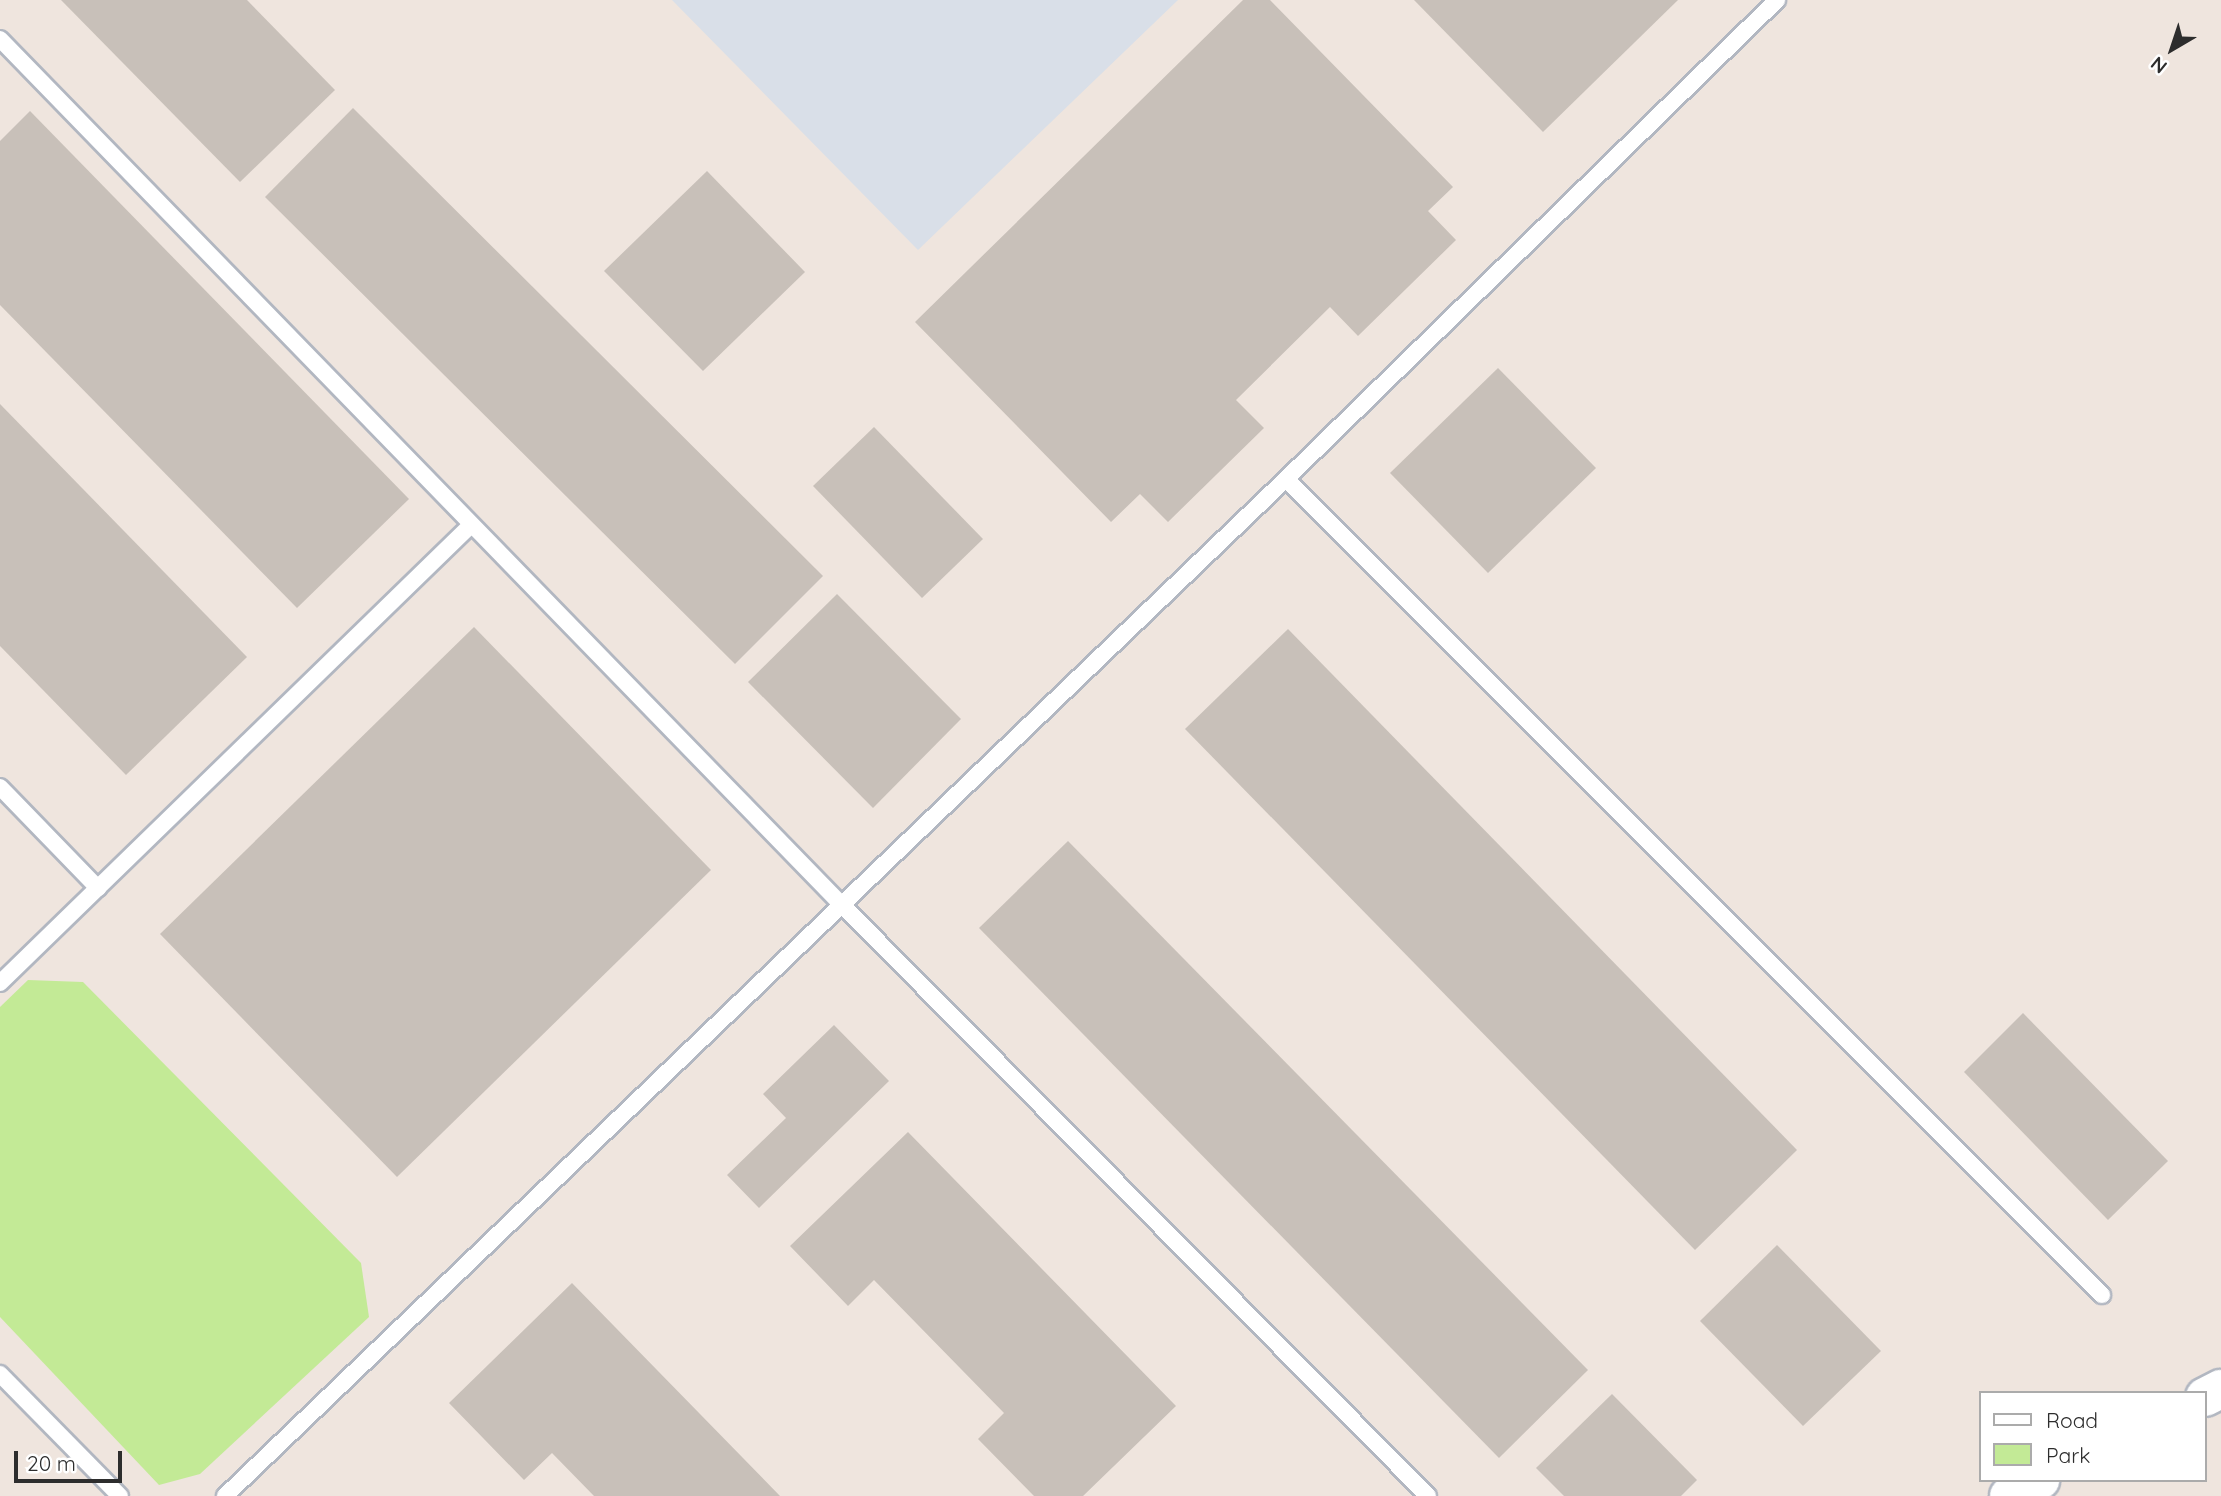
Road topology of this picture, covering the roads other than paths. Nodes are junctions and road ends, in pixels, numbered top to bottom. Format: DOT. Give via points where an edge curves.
graph roads {
  1 [pos="1777,0"];
  2 [pos="0,39"];
  3 [pos="1286,479"];
  4 [pos="471,525"];
  5 [pos="0,787"];
  6 [pos="99,888"];
  7 [pos="842,905"];
  8 [pos="0,983"];
  9 [pos="2102,1295"];
  10 [pos="0,1374"];
  11 [pos="2036,1482"];
  12 [pos="120,1496"];
  13 [pos="225,1496"];
  14 [pos="1428,1496"];
  15 [pos="2009,1496"];
  1 -- 3 [label="lane"];
  2 -- 4 [label="lane"];
  3 -- 7 [label="lane"];
  3 -- 9 [label="lane"];
  4 -- 6 [label="lane"];
  4 -- 7 [label="lane"];
  5 -- 6 [label="lane"];
  6 -- 8 [label="lane"];
  7 -- 13 [label="lane"];
  7 -- 14 [label="lane"];
  10 -- 12 [label="lane"];
  11 -- 15 [label="street"];
}
